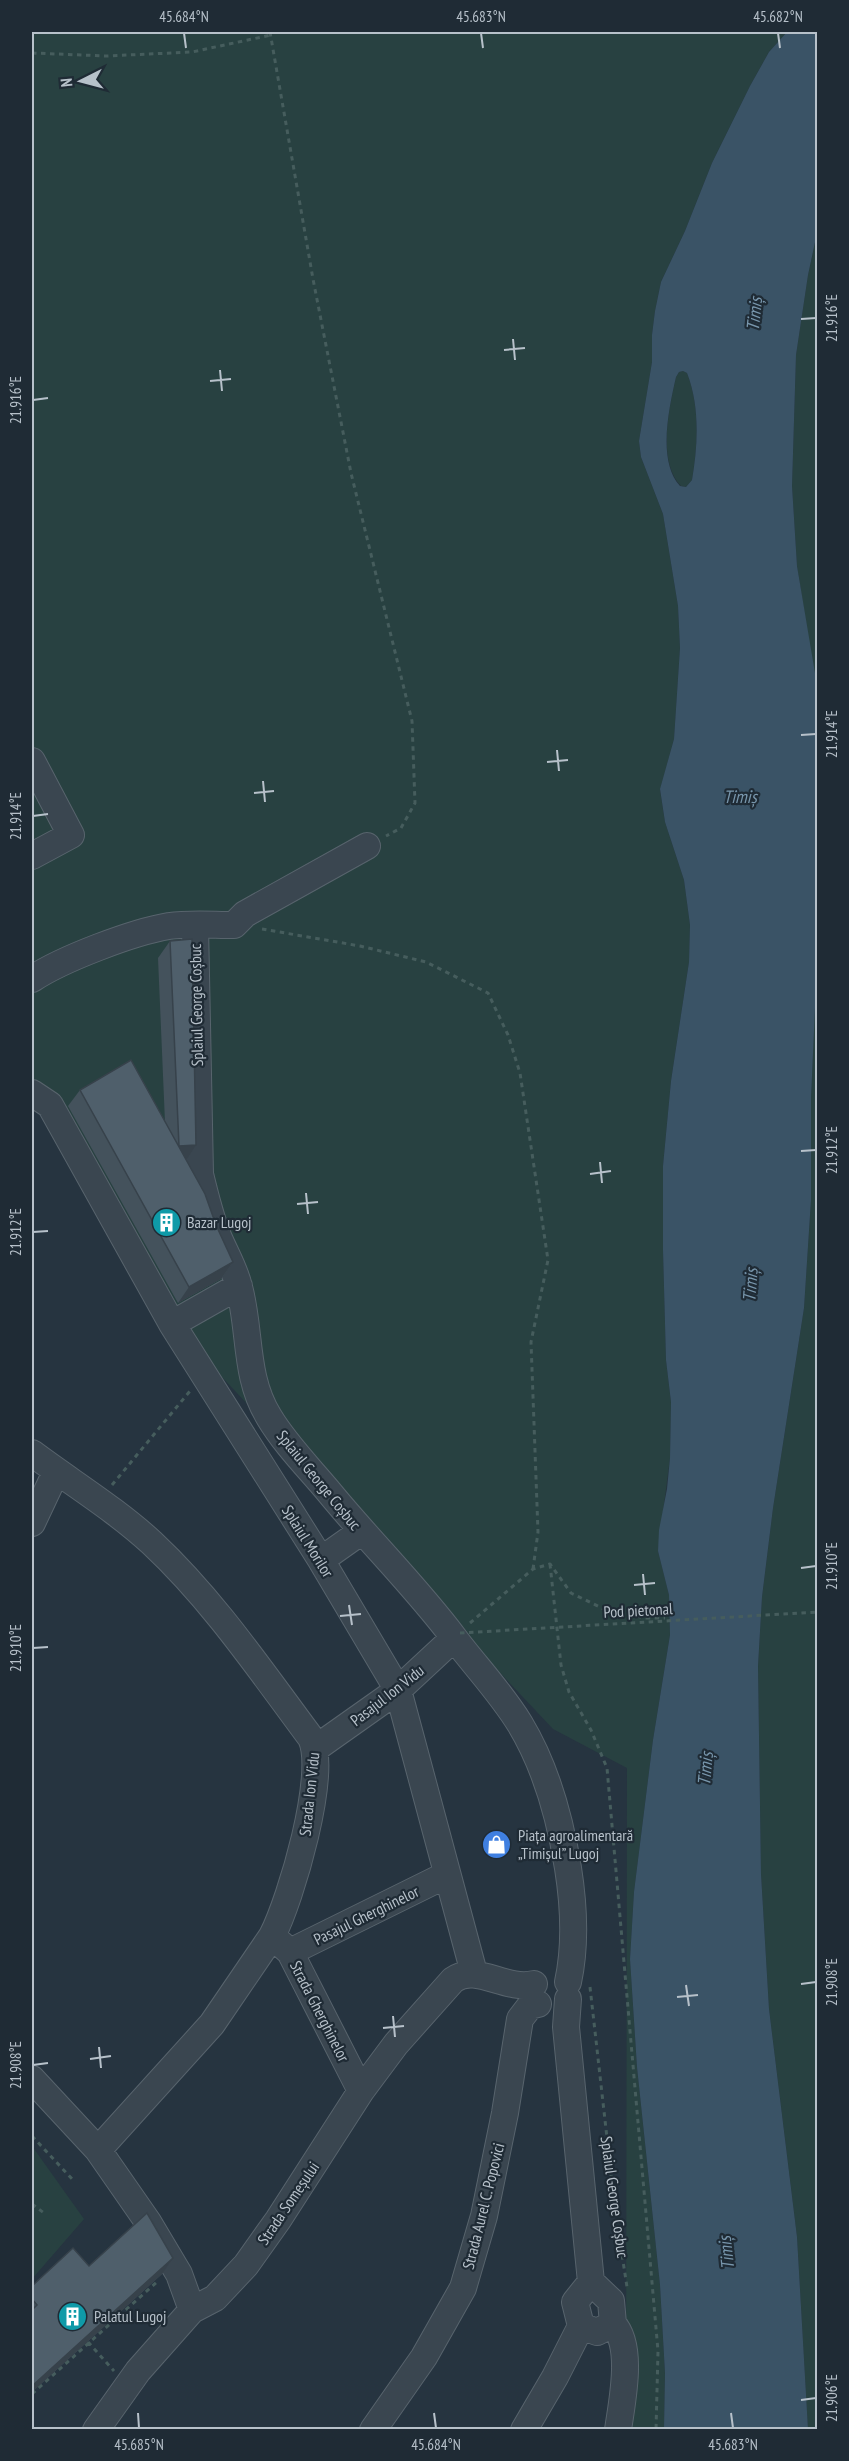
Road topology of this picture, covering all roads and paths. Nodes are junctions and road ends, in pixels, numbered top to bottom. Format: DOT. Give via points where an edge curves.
graph roads {
  1 [pos="270,33"];
  2 [pos="32,53"];
  3 [pos="32,761"];
  4 [pos="367,846"];
  5 [pos="32,856"];
  6 [pos="195,924"];
  7 [pos="234,925"];
  8 [pos="32,979"];
  9 [pos="32,1093"];
  10 [pos="239,1286"];
  11 [pos="172,1324"];
  12 [pos="192,1388"];
  13 [pos="262,1405"];
  14 [pos="233,1422"];
  15 [pos="32,1453"];
  16 [pos="56,1472"];
  17 [pos="106,1491"];
  18 [pos="32,1524"];
  19 [pos="362,1531"];
  20 [pos="321,1560"];
  21 [pos="550,1564"];
  22 [pos="533,1569"];
  23 [pos="818,1612"];
  24 [pos="665,1618"];
  25 [pos="461,1631"];
  26 [pos="398,1690"];
  27 [pos="316,1748"];
  28 [pos="442,1877"];
  29 [pos="281,1944"];
  30 [pos="474,1973"];
  31 [pos="559,1999"];
  32 [pos="32,2079"];
  33 [pos="361,2091"];
  34 [pos="32,2136"];
  35 [pos="98,2150"];
  36 [pos="73,2180"];
  37 [pos="32,2204"];
  38 [pos="44,2213"];
  39 [pos="160,2279"];
  40 [pos="591,2282"];
  41 [pos="628,2294"];
  42 [pos="192,2310"];
  43 [pos="613,2324"];
  44 [pos="581,2325"];
  45 [pos="88,2342"];
  46 [pos="115,2372"];
  47 [pos="32,2394"];
  48 [pos="96,2430"];
  49 [pos="373,2430"];
  50 [pos="524,2430"];
  51 [pos="618,2430"];
  52 [pos="656,2430"];
  1 -- 2 [label="path" via="192,52 106,56"];
  1 -- 4 [label="path" via="351,473 412,721 415,803 401,828"];
  3 -- 5 [label="street" via="71,834"];
  4 -- 7 [label="street" via="244,914"];
  6 -- 7 [label="street"];
  6 -- 8 [label="street" via="152,930 112,943"];
  6 -- 10 [label="street, Splaiul George Coșbuc" via="200,1174 215,1227"];
  7 -- 22 [label="path" via="360,946 426,962 488,993 508,1035 520,1073 548,1260 531,1342 538,1532"];
  9 -- 11 [label="street, Splaiul Morilor" via="50,1105"];
  10 -- 11 [label="street"];
  10 -- 13 [label="street, Splaiul George Coșbuc" via="249,1360"];
  11 -- 14 [label="street, Splaiul Morilor"];
  12 -- 17 [label="path"];
  13 -- 14 [label="street"];
  13 -- 19 [label="street, Splaiul George Coșbuc" via="281,1434"];
  14 -- 20 [label="street, Splaiul Morilor"];
  15 -- 16 [label="street, Strada Ion Vidu"];
  16 -- 18 [label="street"];
  16 -- 27 [label="street, Strada Ion Vidu" via="122,1518 181,1573 221,1619"];
  19 -- 20 [label="street"];
  19 -- 25 [label="street, Splaiul George Coșbuc"];
  20 -- 26 [label="street, Splaiul Morilor"];
  21 -- 22 [label="path"];
  21 -- 24 [label="path" via="572,1593 608,1611"];
  21 -- 52 [label="path" via="561,1665 607,1768 658,2350"];
  22 -- 25 [label="path"];
  23 -- 25 [label="path, Pod pietonal, bridge"];
  25 -- 26 [label="street, Pasajul Ion Vidu"];
  25 -- 31 [label="street, Splaiul George Coșbuc" via="538,1758 563,1833 573,1919 572,1963"];
  26 -- 27 [label="street, Pasajul Ion Vidu"];
  26 -- 30 [label="street, Splaiul Morilor"];
  27 -- 29 [label="street, Strada Ion Vidu" via="302,1855 280,1921"];
  28 -- 29 [label="street, Pasajul Gherghinelor"];
  29 -- 33 [label="street, Strada Gherghinelor"];
  29 -- 35 [label="street, Strada Ion Vidu" via="246,1978 212,2024"];
  30 -- 31 [label="street"];
  30 -- 33 [label="street, Strada Someșului" via="460,1975 428,2006"];
  31 -- 40 [label="street, Splaiul George Coșbuc"];
  31 -- 41 [label="path, Splaiul George Coșbuc" via="615,2209"];
  31 -- 49 [label="street, Strada Aurel C. Popovici" via="530,2006 520,2019 484,2216 463,2288 424,2357"];
  32 -- 35 [label="street"];
  33 -- 42 [label="street, Strada Someșului" via="246,2265 215,2298"];
  34 -- 36 [label="path"];
  35 -- 42 [label="street" via="179,2274"];
  37 -- 38 [label="path"];
  39 -- 45 [label="path"];
  40 -- 43 [label="street" via="611,2301"];
  40 -- 44 [label="street" via="575,2302"];
  42 -- 48 [label="street, Strada Someșului" via="138,2371"];
  43 -- 44 [label="street" via="597,2332"];
  43 -- 51 [label="street" via="621,2332 626,2356"];
  44 -- 50 [label="street"];
  45 -- 46 [label="path"];
  45 -- 47 [label="path"];
}
